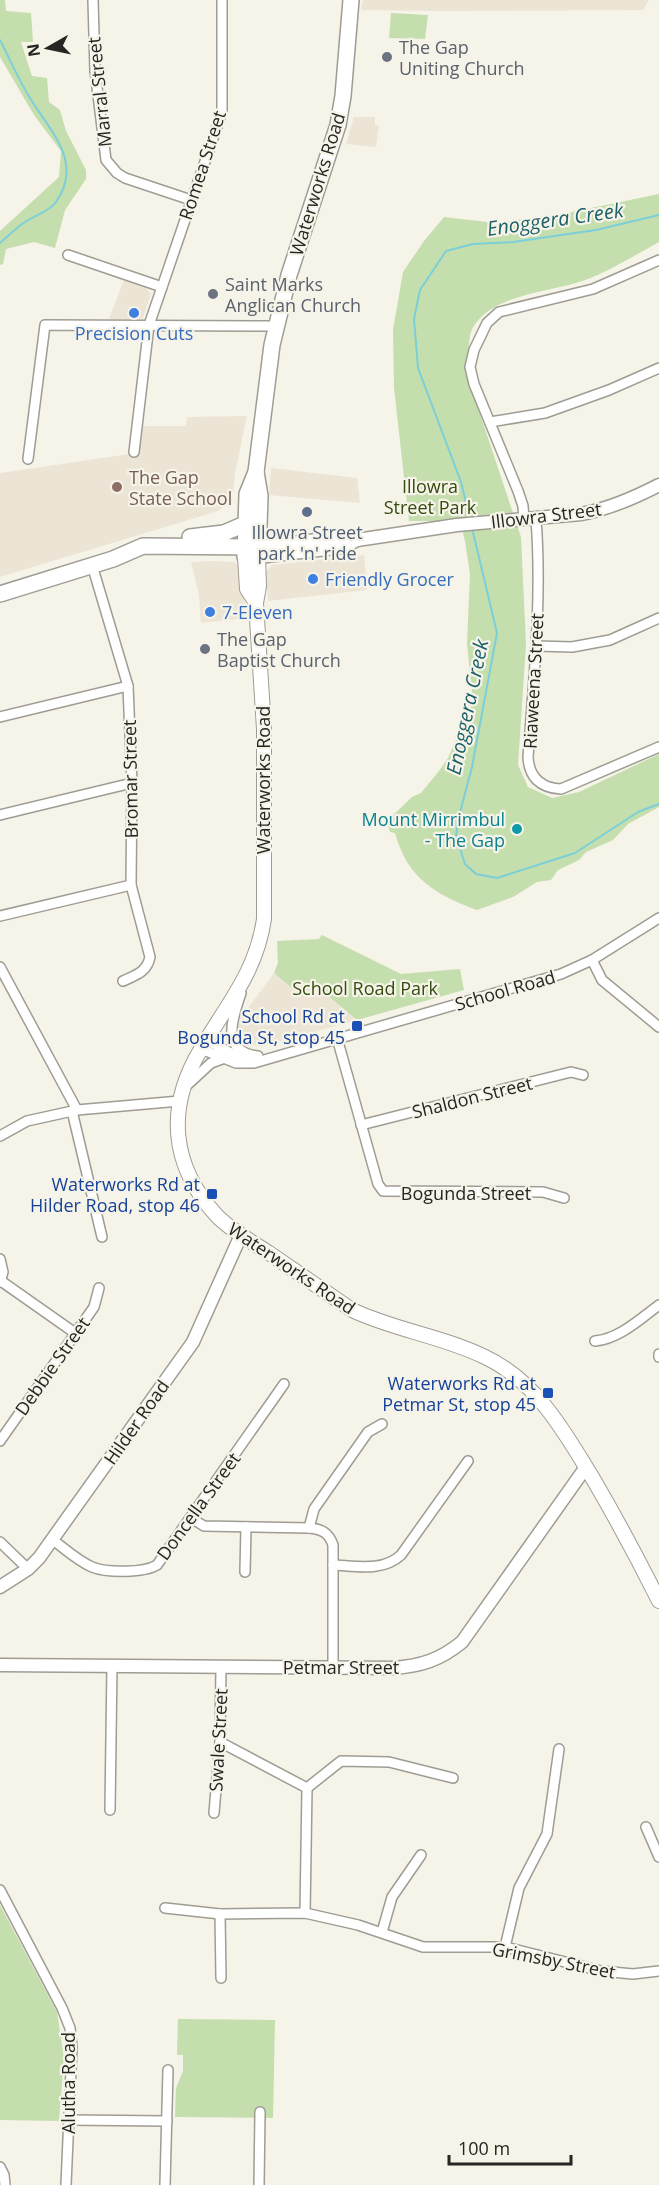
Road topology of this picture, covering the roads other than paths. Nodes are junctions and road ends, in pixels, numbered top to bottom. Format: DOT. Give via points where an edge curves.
graph roads {
  1 [pos="93,0"];
  2 [pos="222,0"];
  3 [pos="351,0"];
  4 [pos="191,200"];
  5 [pos="68,255"];
  6 [pos="659,260"];
  7 [pos="162,287"];
  8 [pos="149,325"];
  9 [pos="276,326"];
  10 [pos="659,368"];
  11 [pos="490,422"];
  12 [pos="134,452"];
  13 [pos="28,459"];
  14 [pos="256,472"];
  15 [pos="659,484"];
  16 [pos="530,519"];
  17 [pos="245,524"];
  18 [pos="143,546"];
  19 [pos="252,552"];
  20 [pos="113,559"];
  21 [pos="92,565"];
  22 [pos="0,594"];
  23 [pos="659,618"];
  24 [pos="536,646"];
  25 [pos="128,686"];
  26 [pos="0,717"];
  27 [pos="659,747"];
  28 [pos="132,783"];
  29 [pos="0,815"];
  30 [pos="131,885"];
  31 [pos="0,916"];
  32 [pos="659,918"];
  33 [pos="592,960"];
  34 [pos="0,967"];
  35 [pos="245,979"];
  36 [pos="123,981"];
  37 [pos="659,1028"];
  38 [pos="337,1038"];
  39 [pos="203,1044"];
  40 [pos="258,1056"];
  41 [pos="271,1057"];
  42 [pos="222,1059"];
  43 [pos="583,1075"];
  44 [pos="181,1096"];
  45 [pos="75,1110"];
  46 [pos="361,1125"];
  47 [pos="0,1136"];
  48 [pos="564,1198"];
  49 [pos="241,1235"];
  50 [pos="102,1238"];
  51 [pos="0,1259"];
  52 [pos="0,1281"];
  53 [pos="99,1288"];
  54 [pos="659,1305"];
  55 [pos="75,1333"];
  56 [pos="595,1341"];
  57 [pos="284,1384"];
  58 [pos="382,1424"];
  59 [pos="0,1441"];
  60 [pos="468,1461"];
  61 [pos="586,1467"];
  62 [pos="191,1518"];
  63 [pos="246,1527"];
  64 [pos="309,1528"];
  65 [pos="53,1540"];
  66 [pos="0,1542"];
  67 [pos="333,1565"];
  68 [pos="28,1569"];
  69 [pos="245,1572"];
  70 [pos="0,1587"];
  71 [pos="659,1601"];
  72 [pos="0,1665"];
  73 [pos="112,1665"];
  74 [pos="221,1666"];
  75 [pos="333,1667"];
  76 [pos="220,1742"];
  77 [pos="559,1749"];
  78 [pos="453,1778"];
  79 [pos="307,1788"];
  80 [pos="110,1810"];
  81 [pos="214,1813"];
  82 [pos="646,1827"];
  83 [pos="421,1855"];
  84 [pos="659,1857"];
  85 [pos="0,1890"];
  86 [pos="165,1908"];
  87 [pos="305,1913"];
  88 [pos="220,1914"];
  89 [pos="382,1932"];
  90 [pos="505,1947"];
  91 [pos="659,1971"];
  92 [pos="220,1978"];
  93 [pos="168,2070"];
  94 [pos="260,2112"];
  95 [pos="68,2120"];
  96 [pos="167,2121"];
  97 [pos="1,2168"];
  98 [pos="5,2185"];
  99 [pos="66,2185"];
  100 [pos="165,2185"];
  101 [pos="259,2185"];
  1 -- 4 [label="street, Marral Street" via="95,71 106,160 125,178"];
  2 -- 4 [label="street, Romea Street" via="222,112"];
  3 -- 9 [label="main road, Waterworks Road" via="338,125"];
  4 -- 7 [label="street, Romea Street"];
  5 -- 7 [label="street"];
  6 -- 11 [label="street, Riaweena Street" via="593,289 499,312 487,323 470,367"];
  7 -- 8 [label="street, Romea Street"];
  8 -- 9 [label="street"];
  8 -- 12 [label="street, Romea Street"];
  8 -- 13 [label="street" via="45,325"];
  9 -- 14 [label="main road, Waterworks Road"];
  10 -- 11 [label="street" via="545,413"];
  11 -- 16 [label="street, Riaweena Street"];
  14 -- 17 [label="main road, Waterworks Road" via="247,494"];
  14 -- 19 [label="main road, Waterworks Road" via="260,496"];
  15 -- 16 [label="street, Illowra Street" via="601,510"];
  16 -- 19 [label="street, Illowra Street" via="496,520 357,540 344,548"];
  16 -- 24 [label="street, Riaweena Street" via="538,548"];
  17 -- 18 [label="main road" via="218,534"];
  17 -- 19 [label="main road, Waterworks Road"];
  18 -- 19 [label="main road"];
  18 -- 20 [label="main road"];
  19 -- 20 [label="main road"];
  19 -- 35 [label="main road, Waterworks Road" via="259,586 256,603 264,720 264,919"];
  20 -- 21 [label="main road"];
  21 -- 22 [label="main road"];
  21 -- 25 [label="street, Bromar Street"];
  23 -- 24 [label="street" via="610,640 572,647"];
  24 -- 27 [label="street, Riaweena Street" via="528,757 531,775 541,784 553,788 569,786"];
  25 -- 26 [label="street"];
  25 -- 28 [label="street, Bromar Street"];
  28 -- 29 [label="street"];
  28 -- 30 [label="street, Bromar Street"];
  30 -- 31 [label="street"];
  30 -- 36 [label="street, Bromar Street" via="150,957 144,970"];
  32 -- 33 [label="street, School Road"];
  33 -- 37 [label="street" via="602,980"];
  33 -- 38 [label="street, School Road" via="561,974"];
  34 -- 45 [label="street"];
  35 -- 39 [label="main road, Waterworks Road"];
  35 -- 40 [label="street" via="231,1033 240,1049"];
  38 -- 41 [label="street, School Road"];
  38 -- 46 [label="street, Bogunda Street"];
  39 -- 40 [label="street, School Road" via="234,1054"];
  39 -- 42 [label="street, School Road"];
  39 -- 44 [label="main road, Waterworks Road"];
  40 -- 41 [label="street, School Road"];
  41 -- 42 [label="street, School Road" via="249,1064"];
  42 -- 44 [label="street" via="211,1063"];
  43 -- 46 [label="street, Shaldon Street" via="571,1072"];
  44 -- 45 [label="street"];
  44 -- 49 [label="main road, Waterworks Road" via="177,1122 183,1160 217,1216"];
  45 -- 47 [label="street" via="27,1121"];
  45 -- 50 [label="street"];
  46 -- 48 [label="street, Bogunda Street" via="383,1191 543,1192"];
  49 -- 61 [label="main road, Waterworks Road" via="352,1310 464,1348 509,1370 546,1407"];
  49 -- 65 [label="street, Hilder Road" via="193,1342"];
  51 -- 52 [label="street"];
  52 -- 55 [label="street"];
  53 -- 55 [label="street, Debbie Street" via="94,1307"];
  54 -- 56 [label="street" via="622,1332"];
  55 -- 59 [label="street, Debbie Street"];
  57 -- 62 [label="street, Doncella Street"];
  58 -- 64 [label="street" via="368,1432 314,1509"];
  60 -- 67 [label="street" via="394,1561 381,1566"];
  61 -- 71 [label="main road, Waterworks Road"];
  61 -- 75 [label="street, Petmar Street" via="462,1641 450,1652 414,1666"];
  62 -- 63 [label="street" via="204,1526"];
  62 -- 65 [label="street, Doncella Street" via="157,1565 146,1570 97,1569"];
  63 -- 64 [label="street"];
  63 -- 69 [label="street"];
  64 -- 67 [label="street" via="327,1534 333,1545"];
  65 -- 68 [label="street, Hilder Road"];
  66 -- 68 [label="street"];
  67 -- 75 [label="street"];
  68 -- 70 [label="street, Hilder Road"];
  72 -- 73 [label="street, Petmar Street"];
  73 -- 74 [label="street, Petmar Street"];
  73 -- 80 [label="street"];
  74 -- 75 [label="street, Petmar Street"];
  74 -- 76 [label="street, Swale Street"];
  76 -- 79 [label="street"];
  76 -- 81 [label="street, Swale Street"];
  77 -- 90 [label="street" via="547,1834 519,1888"];
  78 -- 79 [label="street" via="388,1762 341,1761"];
  79 -- 87 [label="street"];
  82 -- 84 [label="street"];
  83 -- 89 [label="street" via="392,1897"];
  85 -- 95 [label="street, Alutha Road" via="70,2028"];
  86 -- 88 [label="street, Grimsby Street"];
  87 -- 88 [label="street, Grimsby Street"];
  87 -- 89 [label="street, Grimsby Street"];
  88 -- 92 [label="street"];
  89 -- 90 [label="street, Grimsby Street" via="423,1947"];
  90 -- 91 [label="street, Grimsby Street" via="601,1971"];
  93 -- 96 [label="street"];
  94 -- 101 [label="street"];
  95 -- 96 [label="street"];
  95 -- 99 [label="street, Alutha Road"];
  96 -- 100 [label="street"];
  97 -- 98 [label="street"];
}
